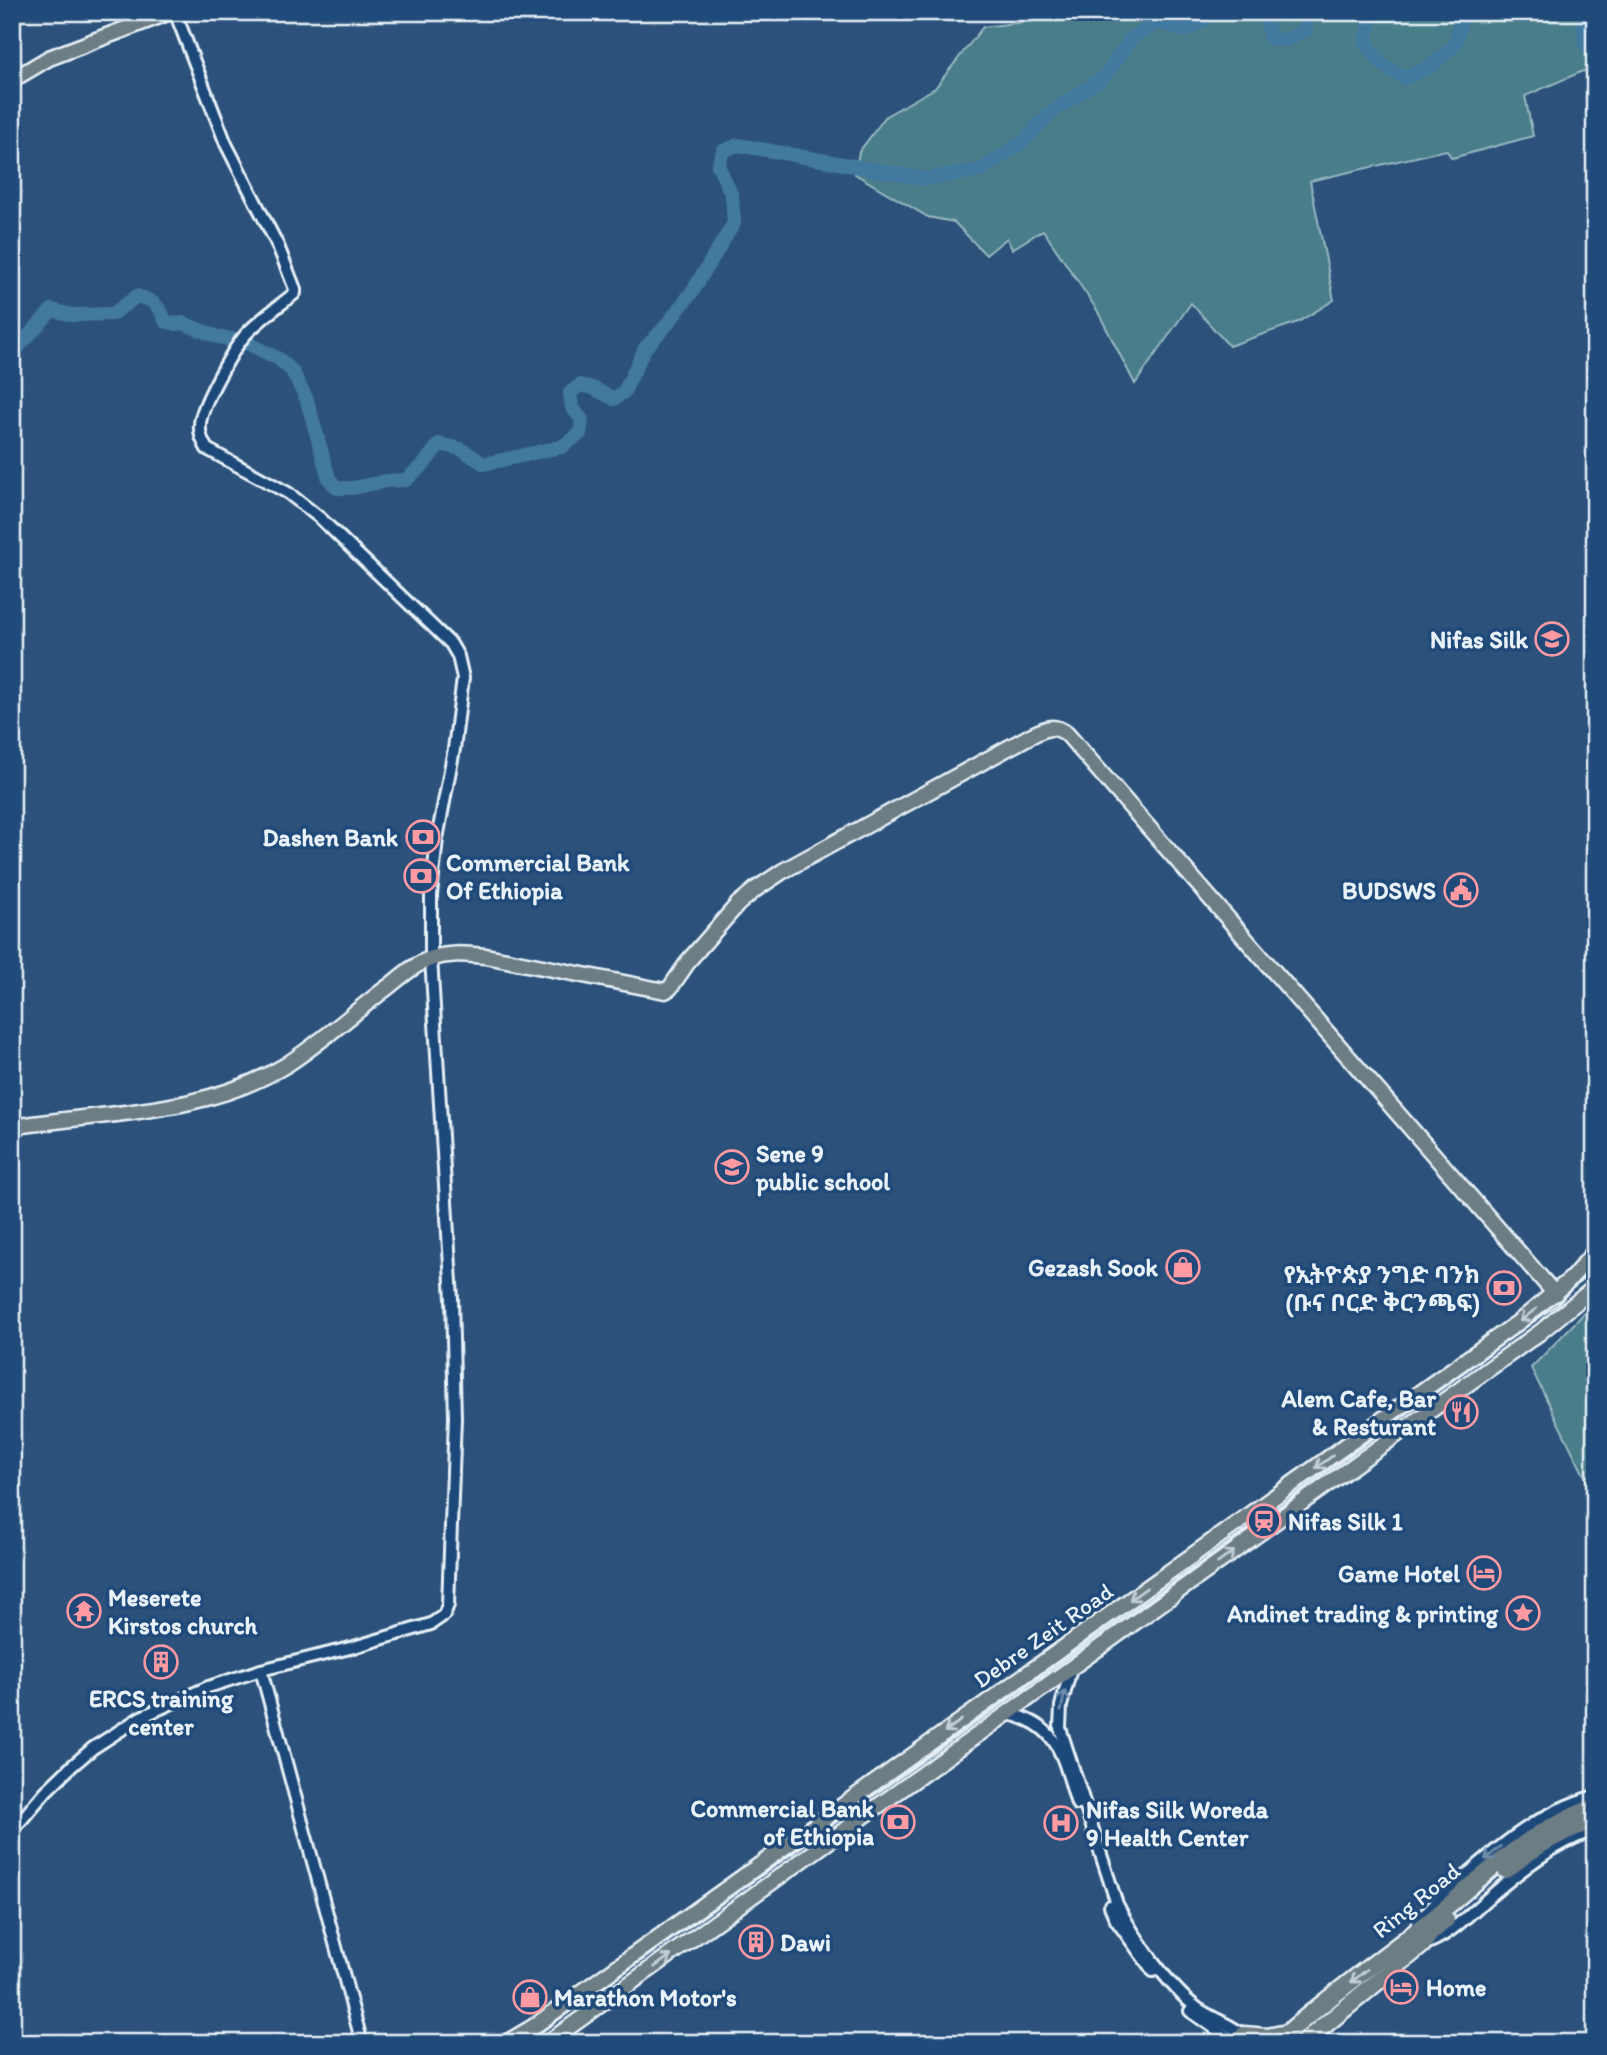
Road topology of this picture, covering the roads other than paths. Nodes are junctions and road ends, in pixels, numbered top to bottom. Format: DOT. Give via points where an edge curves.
graph roads {
  1 [pos="143,12"];
  2 [pos="173,12"];
  3 [pos="12,70"];
  4 [pos="12,80"];
  5 [pos="431,958"];
  6 [pos="12,1128"];
  7 [pos="1595,1251"];
  8 [pos="1595,1287"];
  9 [pos="1555,1294"];
  10 [pos="1071,1669"];
  11 [pos="261,1670"];
  12 [pos="1008,1714"];
  13 [pos="1595,1796"];
  14 [pos="1080,1800"];
  15 [pos="1595,1807"];
  16 [pos="1595,1820"];
  17 [pos="1595,1830"];
  18 [pos="12,1831"];
  19 [pos="1417,1939"];
  20 [pos="1281,2038"];
  21 [pos="1241,2041"];
  22 [pos="362,2043"];
  23 [pos="506,2043"];
  24 [pos="547,2043"];
  25 [pos="1303,2043"];
  1 -- 3 [label="main road" via="46,51"];
  2 -- 4 [label="main road" via="49,58"];
  2 -- 5 [label="street" via="226,144 295,289 246,333 235,350 202,411 201,440 208,449 288,493 320,518 451,644 458,656 463,678 436,839"];
  5 -- 6 [label="main road" via="299,1056 237,1090 154,1109"];
  5 -- 9 [label="main road" via="486,956 665,991 756,888 1032,734 1047,727 1059,728"];
  5 -- 11 [label="street" via="452,1299 455,1418 449,1605 439,1620 421,1627"];
  7 -- 9 [label="main road, Debre Zeit Road"];
  10 -- 8 [label="main road, Debre Zeit Road, one-way" via="1529,1340"];
  9 -- 23 [label="main road, Debre Zeit Road, one-way" via="735,1885"];
  10 -- 12 [label="main road, Debre Zeit Road"];
  14 -- 10 [label="street, one-way" via="1060,1728"];
  11 -- 18 [label="street" via="176,1700 119,1730 72,1766"];
  11 -- 22 [label="street"];
  12 -- 14 [label="street" via="1045,1729"];
  24 -- 12 [label="main road, Debre Zeit Road, one-way"];
  13 -- 19 [label="street, one-way" via="1514,1836 1434,1903 1420,1919"];
  14 -- 21 [label="street" via="1116,1920 1181,2002"];
  15 -- 19 [label="highway, Ring Road" via="1522,1843"];
  16 -- 19 [label="highway, Ring Road" via="1531,1850 1430,1934"];
  17 -- 19 [label="street" via="1538,1858 1436,1940"];
  19 -- 20 [label="highway, Ring Road, one-way"];
  19 -- 25 [label="highway, Ring Road"];
  20 -- 21 [label="highway"];
}
